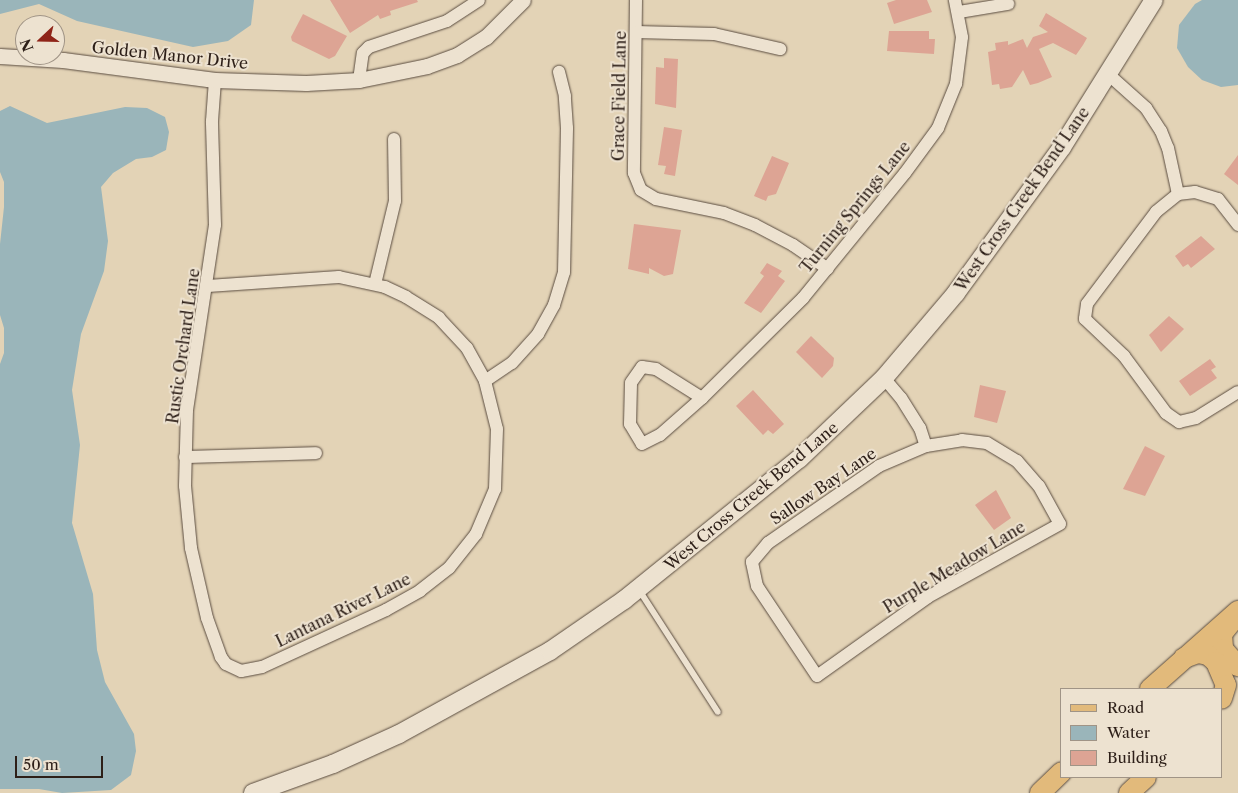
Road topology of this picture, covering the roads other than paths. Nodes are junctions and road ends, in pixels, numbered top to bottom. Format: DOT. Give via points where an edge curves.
graph roads {
  1 [pos="479,0"];
  2 [pos="523,0"];
  3 [pos="636,0"];
  4 [pos="1154,0"];
  5 [pos="1008,4"];
  6 [pos="957,6"];
  7 [pos="636,32"];
  8 [pos="780,49"];
  9 [pos="0,56"];
  10 [pos="559,72"];
  11 [pos="1108,74"];
  12 [pos="214,80"];
  13 [pos="359,80"];
  14 [pos="394,139"];
  15 [pos="1178,194"];
  16 [pos="1238,225"];
  17 [pos="828,269"];
  18 [pos="374,284"];
  19 [pos="208,286"];
  20 [pos="884,378"];
  21 [pos="485,381"];
  22 [pos="1238,392"];
  23 [pos="702,398"];
  24 [pos="926,446"];
  25 [pos="316,453"];
  26 [pos="185,457"];
  27 [pos="1060,524"];
  28 [pos="638,589"];
  29 [pos="1238,612"];
  30 [pos="1184,658"];
  31 [pos="1238,666"];
  32 [pos="232,668"];
  33 [pos="817,676"];
  34 [pos="1151,688"];
  35 [pos="1238,690"];
  36 [pos="1223,695"];
  37 [pos="1223,704"];
  38 [pos="718,712"];
  39 [pos="1060,774"];
  40 [pos="1146,778"];
  41 [pos="1147,778"];
  42 [pos="254,793"];
  43 [pos="1040,793"];
  44 [pos="1129,793"];
  45 [pos="1146,793"];
  1 -- 13 [label="street" via="447,22 369,47 363,53"];
  2 -- 13 [label="street, Golden Manor Drive" via="486,37 458,55 427,66"];
  3 -- 7 [label="street, Grace Field Lane"];
  4 -- 11 [label="main road, West Cross Creek Bend Lane"];
  5 -- 6 [label="street"];
  6 -- 17 [label="street, Turning Springs Lane" via="961,60 949,105 938,128 862,230"];
  7 -- 8 [label="street" via="714,34"];
  7 -- 17 [label="street, Grace Field Lane" via="634,173 641,190 656,199 724,213 755,225"];
  9 -- 12 [label="street, Golden Manor Drive" via="63,60"];
  10 -- 21 [label="street" via="567,112 564,272 554,305 538,334 512,363"];
  11 -- 15 [label="street" via="1146,108 1161,131"];
  11 -- 20 [label="main road, West Cross Creek Bend Lane" via="1009,222 956,293"];
  12 -- 13 [label="street, Golden Manor Drive" via="306,83"];
  12 -- 19 [label="street, Rustic Orchard Lane" via="215,226"];
  14 -- 18 [label="street" via="396,202"];
  15 -- 16 [label="street" via="1195,192 1218,199"];
  15 -- 22 [label="street" via="1156,212 1104,281 1087,304 1085,319 1124,356 1166,413 1179,422 1196,418"];
  17 -- 23 [label="street, Turning Springs Lane" via="774,329"];
  18 -- 19 [label="street, Lantana River Lane" via="318,276"];
  18 -- 21 [label="street, Lantana River Lane" via="439,318 466,348"];
  19 -- 26 [label="street, Rustic Orchard Lane" via="187,410"];
  20 -- 24 [label="street" via="920,428"];
  20 -- 28 [label="main road, West Cross Creek Bend Lane" via="799,459"];
  21 -- 32 [label="street, Lantana River Lane" via="497,429 498,469 495,489 476,534 461,556 437,579 395,605 262,667 241,671"];
  23 -- 23 [label="street, Turning Springs Lane" via="656,370 642,367 631,383 630,424 642,444 660,435"];
  24 -- 27 [label="street, Sallow Bay Lane" via="962,440 987,444 1010,456 1039,486"];
  24 -- 33 [label="street, Sallow Bay Lane" via="879,466 849,484 768,543 752,562 757,586"];
  25 -- 26 [label="street"];
  26 -- 32 [label="street, Rustic Orchard Lane" via="188,520 198,584 221,657"];
  27 -- 33 [label="street, Purple Meadow Lane" via="928,597"];
  28 -- 38 [label="lane"];
  28 -- 42 [label="main road, West Cross Creek Bend Lane" via="550,651 466,699 333,764"];
  29 -- 30 [label="main road"];
  29 -- 31 [label="main road" via="1222,634 1223,649"];
  30 -- 34 [label="main road"];
  30 -- 36 [label="main road" via="1198,653 1208,655 1216,662 1226,685"];
  35 -- 37 [label="main road"];
  39 -- 43 [label="main road"];
  40 -- 44 [label="main road"];
  41 -- 45 [label="street"];
}
